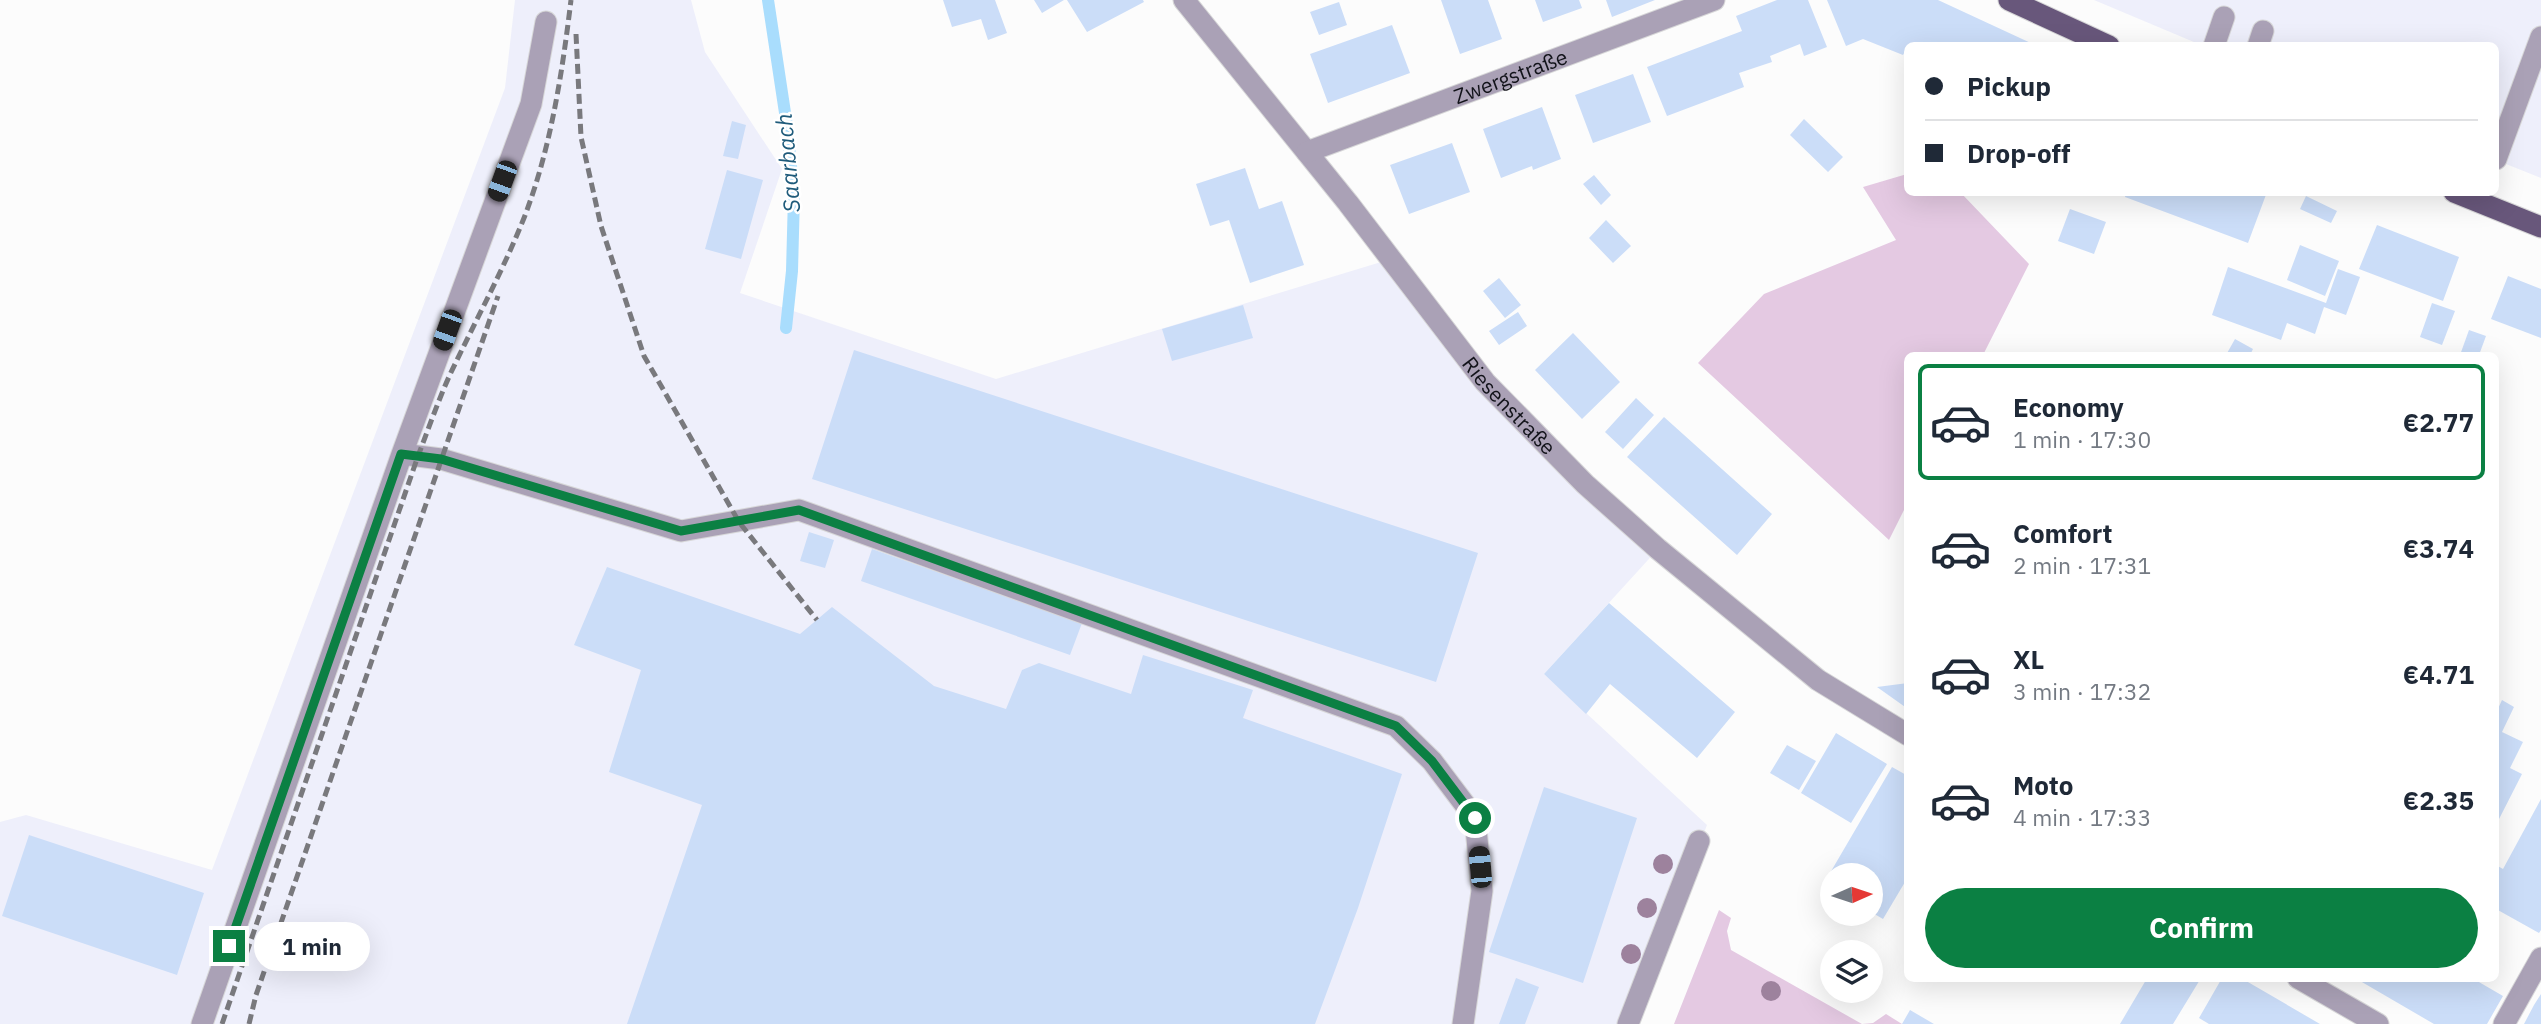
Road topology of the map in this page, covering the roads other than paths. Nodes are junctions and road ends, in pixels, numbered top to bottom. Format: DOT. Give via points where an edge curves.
graph roads {
  1 [pos="1184,0"];
  2 [pos="1714,0"];
  3 [pos="2009,0"];
  4 [pos="2224,17"];
  5 [pos="546,22"];
  6 [pos="2541,37"];
  7 [pos="2100,42"];
  8 [pos="2215,42"];
  9 [pos="2499,151"];
  10 [pos="1307,152"];
  11 [pos="2480,198"];
  12 [pos="2541,227"];
  13 [pos="401,454"];
  14 [pos="1904,733"];
  15 [pos="1699,841"];
  16 [pos="2541,958"];
  17 [pos="2305,982"];
  18 [pos="202,1024"];
  19 [pos="1463,1024"];
  20 [pos="1628,1024"];
  21 [pos="2378,1024"];
  22 [pos="2504,1024"];
  1 -- 10 [label="street, Riesenstraße"];
  2 -- 10 [label="street, Zwergstraße"];
  3 -- 7 [label="main road"];
  4 -- 8 [label="street"];
  5 -- 13 [label="street" via="531,104"];
  6 -- 9 [label="street"];
  10 -- 14 [label="street, Riesenstraße" via="1485,382 1585,484 1818,680"];
  11 -- 12 [label="main road"];
  13 -- 18 [label="street"];
  13 -- 19 [label="street" via="441,459 681,531 799,510 1396,726 1432,761 1475,818 1482,891"];
  15 -- 20 [label="street"];
  16 -- 22 [label="street"];
  17 -- 21 [label="street"];
}
